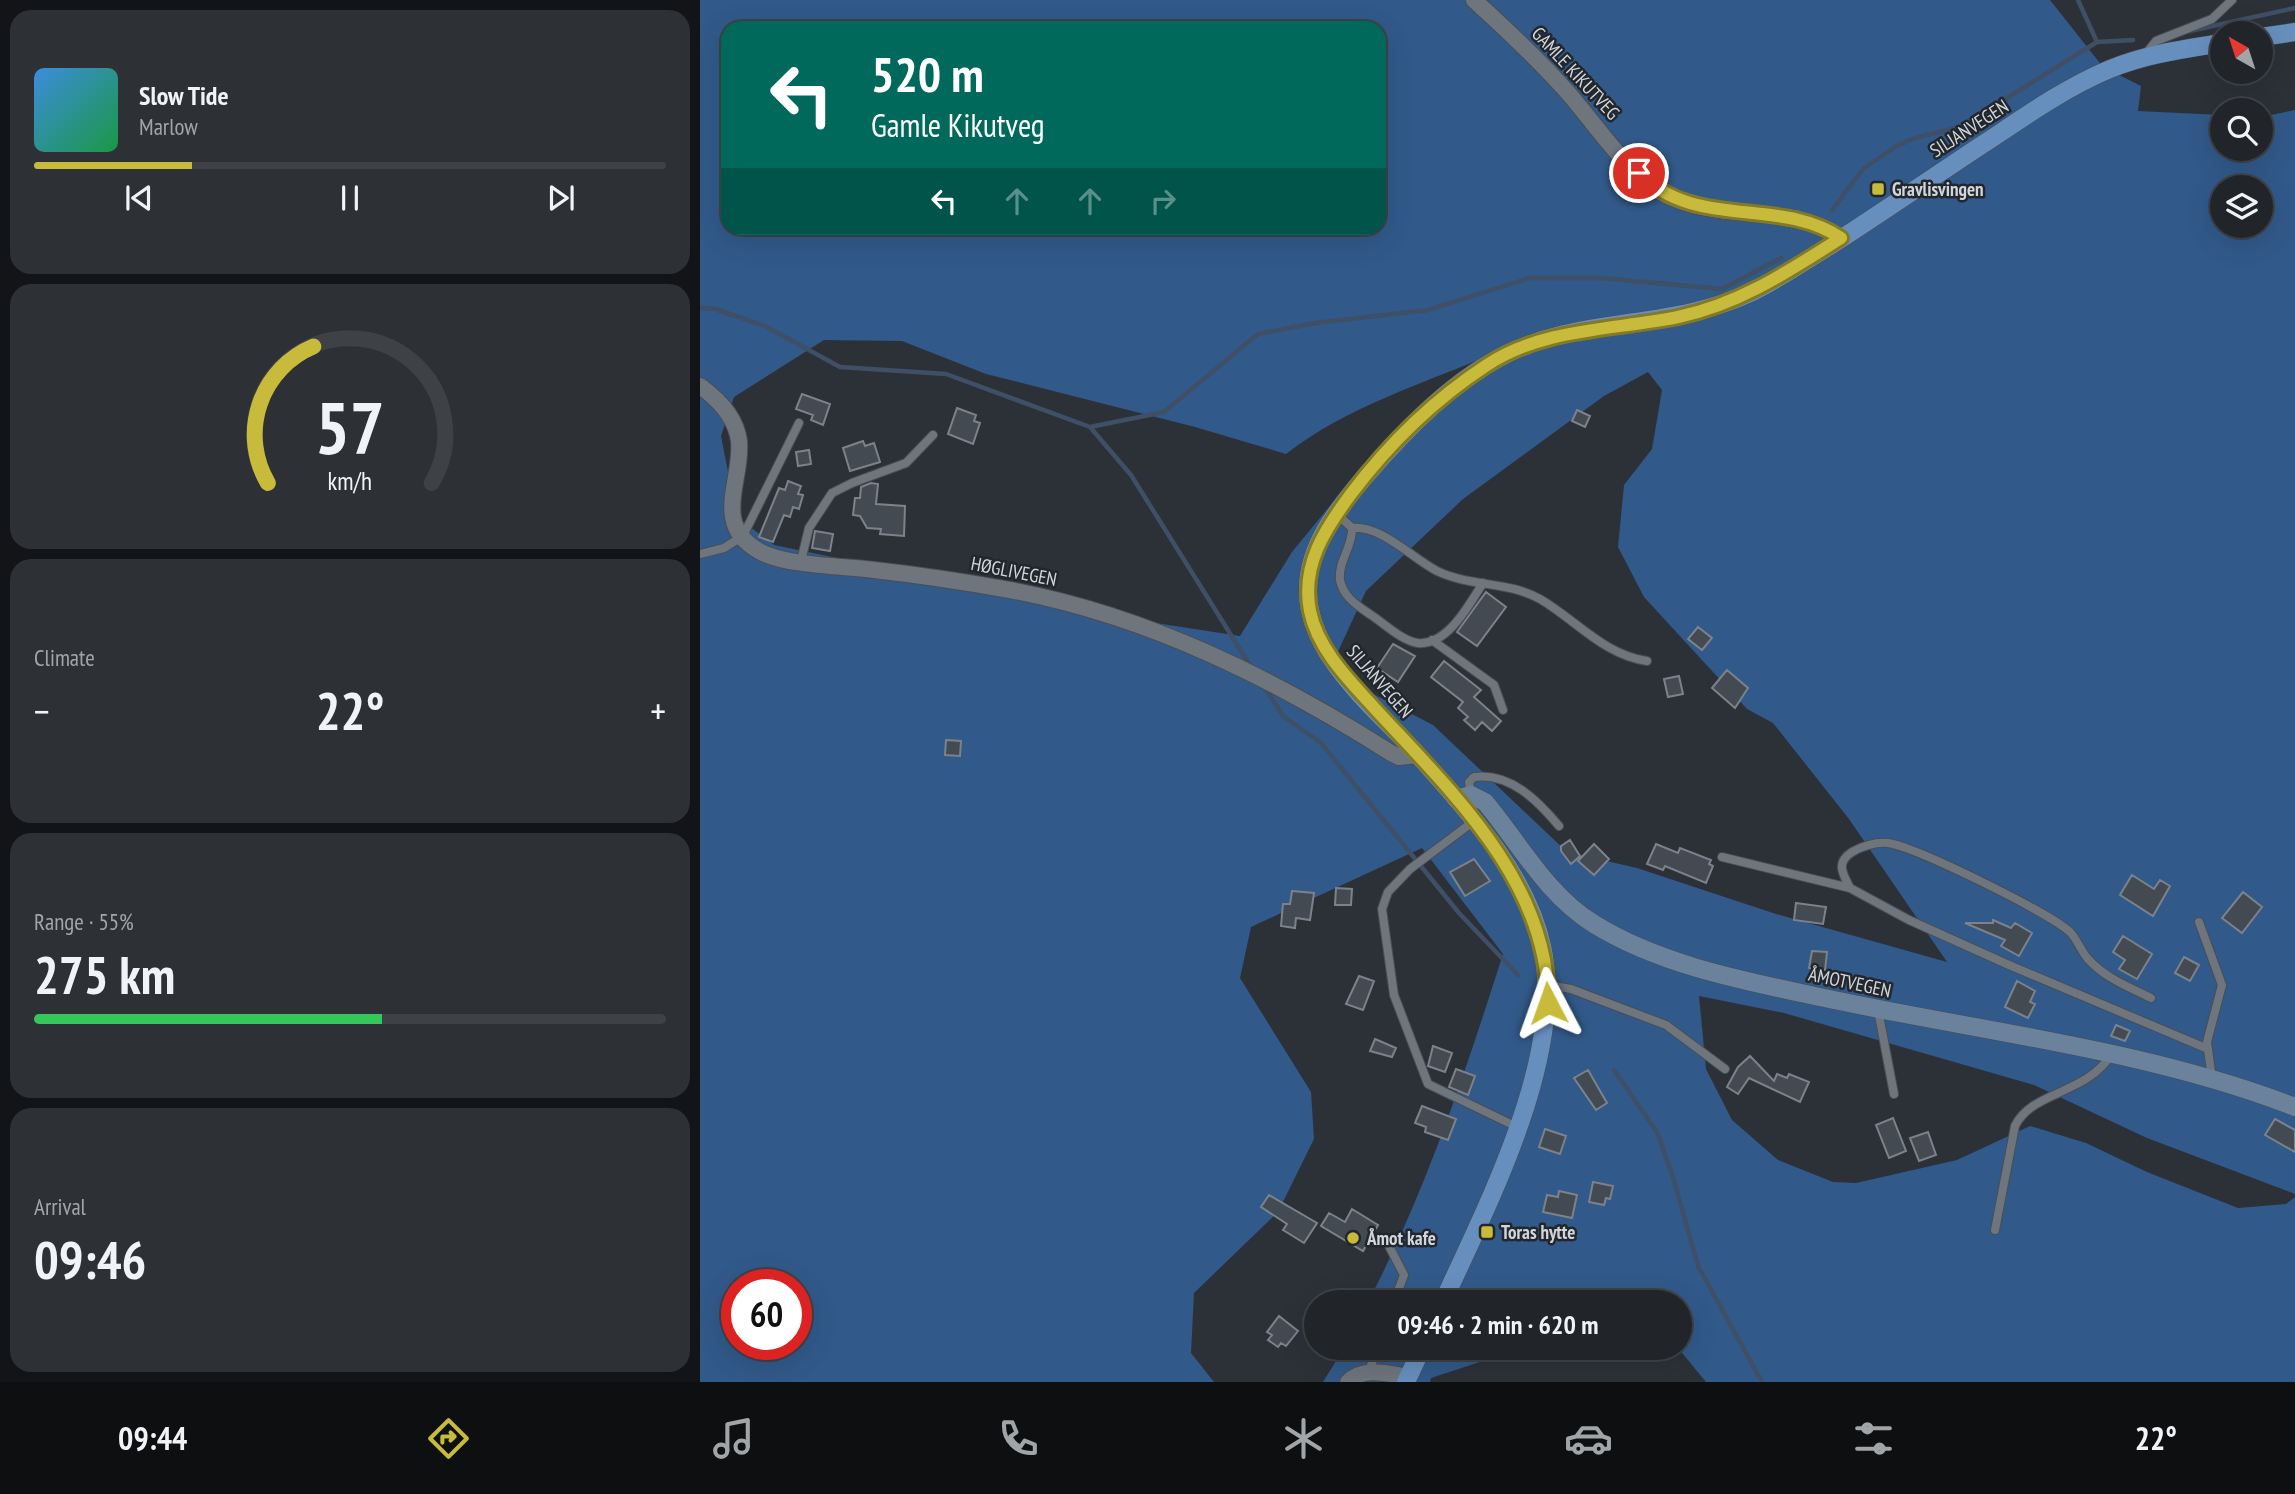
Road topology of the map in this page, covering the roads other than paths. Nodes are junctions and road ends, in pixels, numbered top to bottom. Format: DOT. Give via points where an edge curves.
graph roads {
  1 [pos="1474,0"];
  2 [pos="2232,0"];
  3 [pos="2295,32"];
  4 [pos="2273,35"];
  5 [pos="2210,45"];
  6 [pos="2142,58"];
  7 [pos="1841,238"];
  8 [pos="700,386"];
  9 [pos="799,423"];
  10 [pos="933,435"];
  11 [pos="1336,513"];
  12 [pos="1352,528"];
  13 [pos="743,536"];
  14 [pos="700,554"];
  15 [pos="801,561"];
  16 [pos="1483,583"];
  17 [pos="1432,640"];
  18 [pos="1647,661"];
  19 [pos="1503,710"];
  20 [pos="1417,755"];
  21 [pos="1464,797"];
  22 [pos="1474,821"];
  23 [pos="1559,826"];
  24 [pos="1722,857"];
  25 [pos="1850,888"];
  26 [pos="2199,922"];
  27 [pos="1548,985"];
  28 [pos="2151,998"];
  29 [pos="1878,1010"];
  30 [pos="2208,1049"];
  31 [pos="2111,1055"];
  32 [pos="1725,1069"];
  33 [pos="2211,1079"];
  34 [pos="1894,1094"];
  35 [pos="2295,1107"];
  36 [pos="1517,1127"];
  37 [pos="1995,1230"];
  38 [pos="1388,1244"];
  39 [pos="1399,1290"];
  40 [pos="1448,1290"];
  41 [pos="1373,1360"];
  42 [pos="1418,1360"];
  43 [pos="1368,1373"];
  44 [pos="1412,1380"];
  45 [pos="1348,1382"];
  1 -- 7 [label="street, GAMLE KIKUTVEG" via="1662,193 1707,208 1818,225"];
  2 -- 6 [label="lane" via="2212,19 2156,41"];
  3 -- 4 [label="main road"];
  5 -- 6 [label="main road, SILJANVEGEN"];
  6 -- 7 [label="main road, SILJANVEGEN" via="2082,82 2032,111"];
  7 -- 11 [label="main road, SILJANVEGEN" via="1766,285 1729,302 1678,317 1551,338 1503,355 1425,414"];
  8 -- 13 [label="street" via="726,411 736,429 739,452 731,503"];
  9 -- 13 [label="lane"];
  10 -- 15 [label="lane" via="906,463 832,493 809,528"];
  11 -- 12 [label="lane"];
  11 -- 20 [label="main road, SILJANVEGEN" via="1310,566 1308,598 1313,623 1347,678"];
  12 -- 16 [label="lane" via="1365,527 1439,572"];
  12 -- 17 [label="lane" via="1340,568 1345,593 1407,639 1417,643"];
  13 -- 14 [label="lane" via="724,548"];
  13 -- 15 [label="street, HØGLIVEGEN" via="761,553"];
  15 -- 20 [label="street, HØGLIVEGEN" via="953,581 1066,603 1178,639 1290,693 1399,757"];
  16 -- 17 [label="lane" via="1455,622"];
  16 -- 18 [label="lane" via="1529,594 1604,644"];
  17 -- 19 [label="lane" via="1494,685"];
  20 -- 21 [label="main road, SILJANVEGEN"];
  21 -- 22 [label="main road, SILJANVEGEN"];
  21 -- 23 [label="lane" via="1474,777 1502,780 1535,800"];
  21 -- 29 [label="main road, ÅMOTVEGEN" via="1485,802 1561,899 1606,931 1724,974"];
  22 -- 27 [label="main road, SILJANVEGEN" via="1528,906 1542,945"];
  22 -- 36 [label="lane" via="1392,886 1384,899 1382,923 1394,995 1429,1084"];
  24 -- 25 [label="lane"];
  25 -- 28 [label="lane" via="1841,870 1849,854 1879,843 1910,849 2046,917 2071,933 2089,961 2108,976"];
  25 -- 30 [label="lane" via="2009,965"];
  26 -- 30 [label="lane" via="2222,985"];
  27 -- 32 [label="lane" via="1666,1025"];
  27 -- 36 [label="main road, SILJANVEGEN" via="1542,1042"];
  29 -- 31 [label="main road, ÅMOTVEGEN"];
  29 -- 34 [label="lane"];
  30 -- 33 [label="lane"];
  31 -- 33 [label="main road, ÅMOTVEGEN"];
  31 -- 37 [label="lane" via="2087,1081 2031,1106 2020,1116"];
  33 -- 35 [label="main road, ÅMOTVEGEN"];
  36 -- 40 [label="main road, SILJANVEGEN"];
  38 -- 39 [label="lane" via="1405,1275"];
  41 -- 43 [label="lane"];
  42 -- 44 [label="main road"];
  43 -- 44 [label="street"];
  43 -- 45 [label="street" via="1357,1374"];
}
